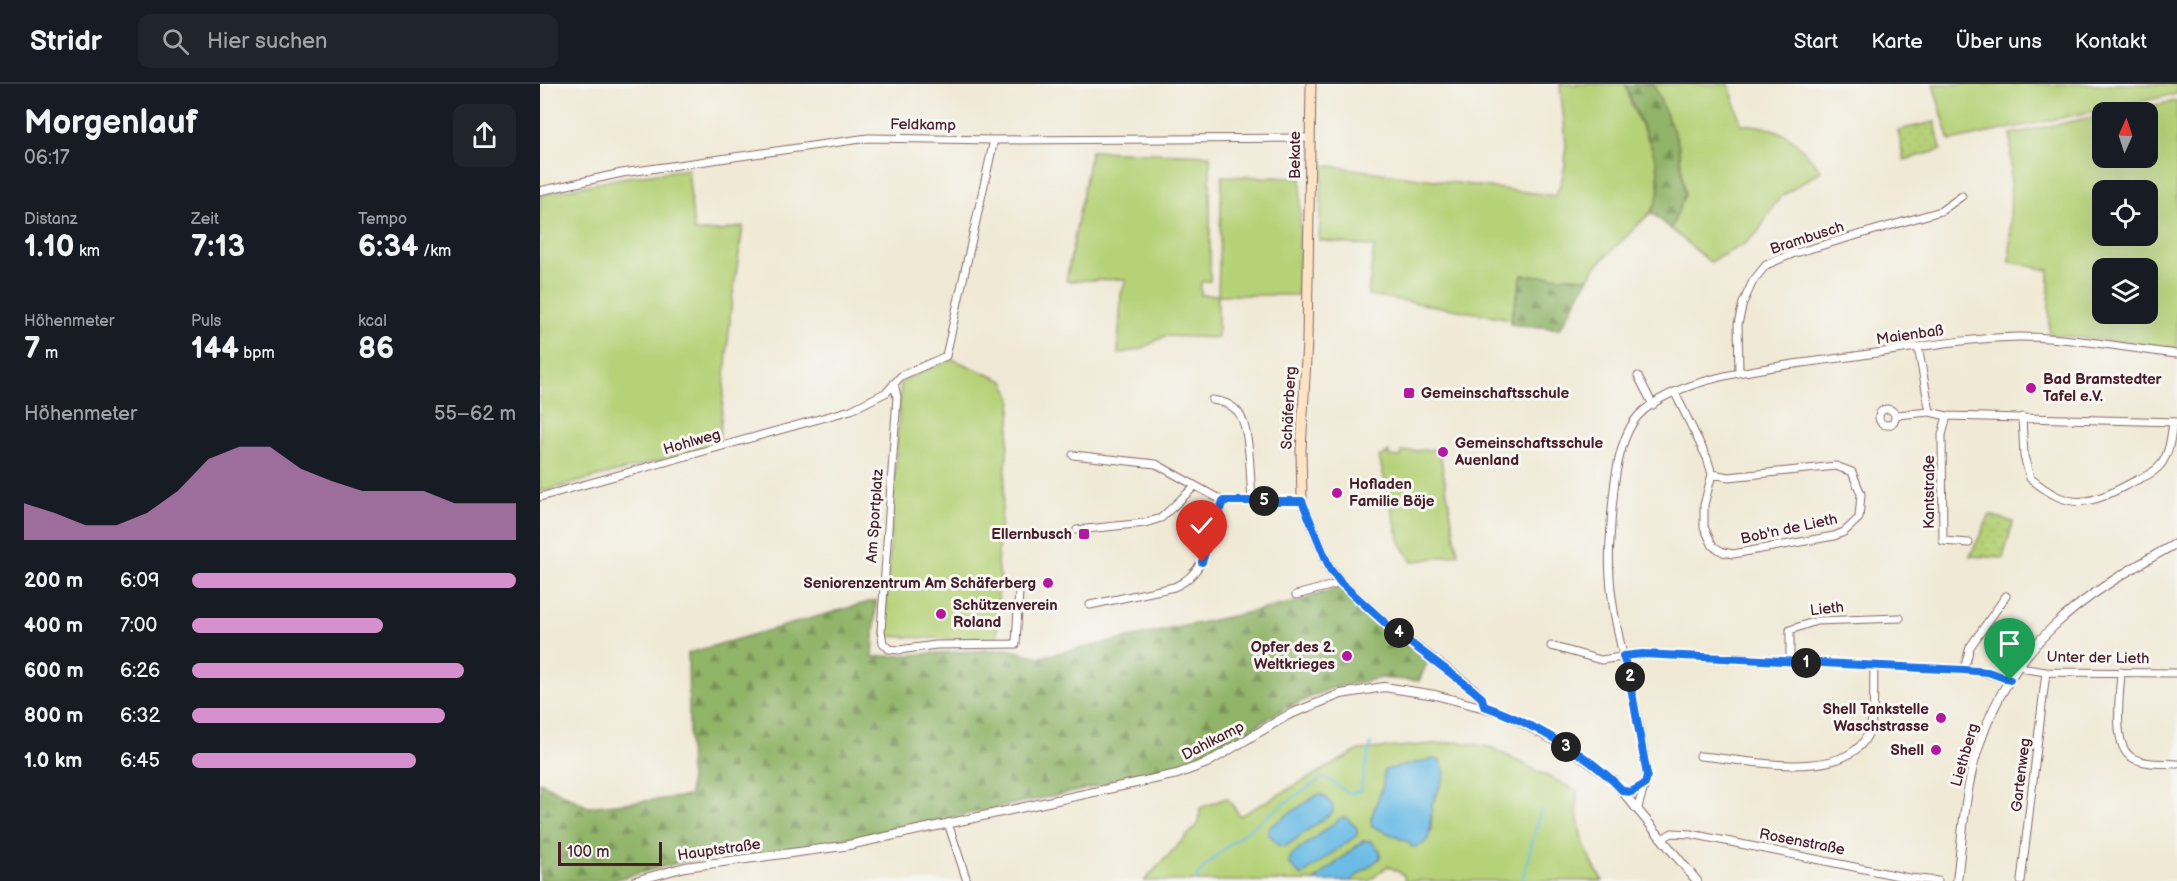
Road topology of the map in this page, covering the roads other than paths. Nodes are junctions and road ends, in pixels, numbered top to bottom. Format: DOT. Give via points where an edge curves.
graph roads {
  1 [pos="1311,84"];
  2 [pos="1311,138"];
  3 [pos="994,140"];
  4 [pos="540,191"];
  5 [pos="1962,195"];
  6 [pos="1310,226"];
  7 [pos="1918,347"];
  8 [pos="2177,354"];
  9 [pos="1739,372"];
  10 [pos="1638,376"];
  11 [pos="894,383"];
  12 [pos="1675,393"];
  13 [pos="1212,400"];
  14 [pos="1653,405"];
  15 [pos="1929,412"];
  16 [pos="1896,415"];
  17 [pos="1947,416"];
  18 [pos="2022,417"];
  19 [pos="2175,422"];
  20 [pos="1073,455"];
  21 [pos="1712,474"];
  22 [pos="1194,487"];
  23 [pos="540,497"];
  24 [pos="1223,501"];
  25 [pos="1252,501"];
  26 [pos="1302,501"];
  27 [pos="1077,530"];
  28 [pos="1969,543"];
  29 [pos="2177,543"];
  30 [pos="1341,583"];
  31 [pos="1019,590"];
  32 [pos="1296,595"];
  33 [pos="2006,596"];
  34 [pos="1090,605"];
  35 [pos="1900,618"];
  36 [pos="1551,646"];
  37 [pos="1623,656"];
  38 [pos="1790,662"];
  39 [pos="2020,664"];
  40 [pos="1874,665"];
  41 [pos="1964,670"];
  42 [pos="2046,672"];
  43 [pos="2121,672"];
  44 [pos="2177,673"];
  45 [pos="2010,680"];
  46 [pos="1484,706"];
  47 [pos="1700,756"];
  48 [pos="2177,764"];
  49 [pos="1645,784"];
  50 [pos="1623,791"];
  51 [pos="1638,810"];
  52 [pos="948,823"];
  53 [pos="1662,839"];
  54 [pos="808,852"];
  55 [pos="635,881"];
  56 [pos="967,881"];
  57 [pos="1697,881"];
  58 [pos="1938,881"];
  59 [pos="1957,881"];
  60 [pos="2021,881"];
  1 -- 2 [label="main road, Bekate"];
  2 -- 3 [label="street, Feldkamp"];
  2 -- 6 [label="main road, Bekate"];
  3 -- 4 [label="street, Feldkamp" via="868,138 633,172"];
  3 -- 11 [label="street" via="946,356"];
  5 -- 9 [label="street, Brambusch" via="1941,211 1766,265 1743,303 1738,324"];
  6 -- 26 [label="main road, Schäferberg"];
  7 -- 8 [label="street, Maienbaß" via="1988,338 2040,338"];
  7 -- 9 [label="street, Maienbaß"];
  7 -- 15 [label="street"];
  9 -- 12 [label="street, Maienbaß"];
  10 -- 14 [label="street"];
  11 -- 23 [label="street, Hohlweg" via="875,399 851,410"];
  11 -- 31 [label="street, Am Sportplatz" via="897,396 883,642 889,649 899,650 936,645 1016,644"];
  12 -- 14 [label="street, Maienbaß"];
  12 -- 21 [label="street"];
  13 -- 25 [label="street" via="1232,406 1240,414"];
  14 -- 37 [label="street, Maienbaß" via="1638,416 1619,454 1610,555"];
  15 -- 16 [label="street"];
  15 -- 17 [label="street"];
  17 -- 18 [label="street"];
  17 -- 28 [label="street, Kantstraße" via="1942,435 1943,542"];
  18 -- 19 [label="street"];
  18 -- 19 [label="street" via="2024,456 2030,478 2055,495 2082,503 2098,500 2154,472 2167,455"];
  20 -- 22 [label="street" via="1156,465"];
  21 -- 21 [label="street, Bob'n de Lieth" via="1729,477 1844,468 1852,472 1861,494 1859,518 1834,536 1733,554 1723,552 1707,537 1704,527 1704,505"];
  22 -- 24 [label="street"];
  22 -- 27 [label="street" via="1161,518 1145,524"];
  24 -- 25 [label="street"];
  24 -- 34 [label="street" via="1197,573 1186,582"];
  25 -- 26 [label="street"];
  26 -- 30 [label="main road, Schäferberg" via="1330,569"];
  29 -- 39 [label="street, Liethberg" via="2074,606"];
  30 -- 32 [label="street"];
  30 -- 46 [label="main road, Schäferberg" via="1392,629 1473,690"];
  33 -- 41 [label="street" via="1970,647"];
  35 -- 38 [label="street, Lieth" via="1816,621 1790,630"];
  36 -- 37 [label="street" via="1601,660"];
  37 -- 38 [label="street"];
  37 -- 49 [label="street, Maienbaß" via="1635,704 1647,775"];
  38 -- 40 [label="street"];
  39 -- 42 [label="street, Unter der Lieth"];
  39 -- 45 [label="street, Liethberg"];
  40 -- 41 [label="street"];
  40 -- 47 [label="street" via="1868,733 1847,756 1808,765"];
  41 -- 45 [label="street" via="1988,672"];
  42 -- 43 [label="street, Unter der Lieth"];
  42 -- 60 [label="street, Gartenweg"];
  43 -- 44 [label="street, Unter der Lieth"];
  43 -- 48 [label="street" via="2119,733 2124,751 2143,762"];
  45 -- 59 [label="street, Liethberg" via="1975,759"];
  46 -- 50 [label="street, Dahlkamp" via="1570,749"];
  46 -- 52 [label="street, Dahlkamp" via="1384,687 1341,694 1288,715 1207,763 1177,774"];
  49 -- 50 [label="street" via="1631,792"];
  49 -- 51 [label="street, Maienbaß"];
  50 -- 51 [label="street, Dahlkamp"];
  51 -- 53 [label="street, Dahlkamp"];
  52 -- 54 [label="street, Dahlkamp"];
  52 -- 56 [label="street"];
  53 -- 57 [label="street, Dahlkamp"];
  53 -- 58 [label="street, Rosenstraße" via="1672,833 1691,834"];
  54 -- 55 [label="street, Hauptstraße" via="685,867"];
}
